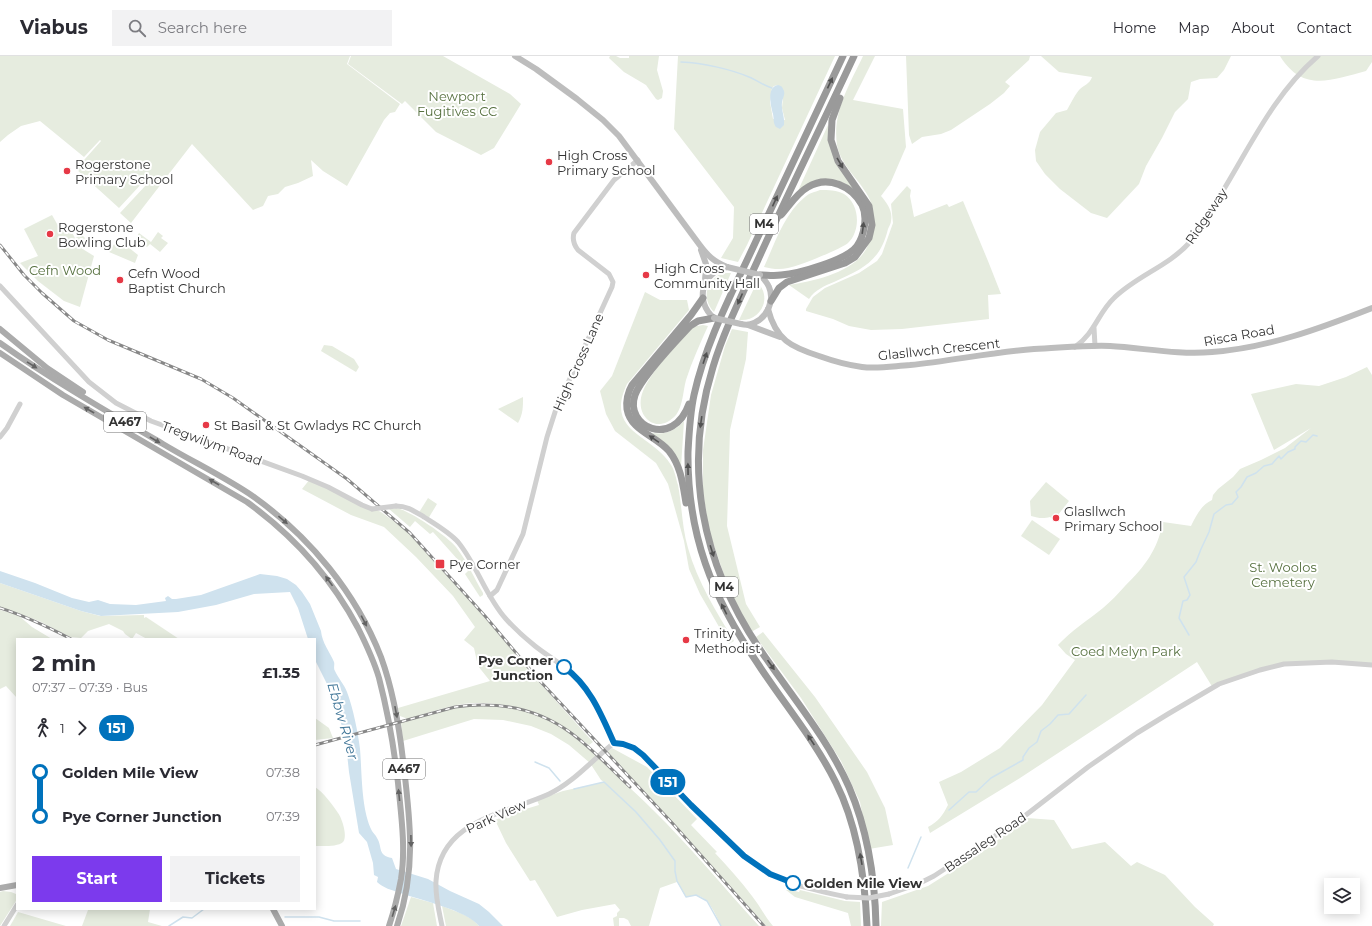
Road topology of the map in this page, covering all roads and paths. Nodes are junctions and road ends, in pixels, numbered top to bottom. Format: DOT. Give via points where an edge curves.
graph roads {
  1 [pos="514,56"];
  2 [pos="843,56"];
  3 [pos="854,56"];
  4 [pos="858,56"];
  5 [pos="1318,56"];
  6 [pos="638,160"];
  7 [pos="773,225"];
  8 [pos="699,244"];
  9 [pos="727,266"];
  10 [pos="760,275"];
  11 [pos="705,284"];
  12 [pos="0,286"];
  13 [pos="703,298"];
  14 [pos="771,301"];
  15 [pos="1372,308"];
  16 [pos="768,309"];
  17 [pos="714,318"];
  18 [pos="748,325"];
  19 [pos="1094,328"];
  20 [pos="0,329"];
  21 [pos="782,338"];
  22 [pos="0,343"];
  23 [pos="1081,346"];
  24 [pos="1095,346"];
  25 [pos="1074,347"];
  26 [pos="0,353"];
  27 [pos="0,357"];
  28 [pos="63,395"];
  29 [pos="694,395"];
  30 [pos="20,404"];
  31 [pos="144,433"];
  32 [pos="0,437"];
  33 [pos="704,562"];
  34 [pos="490,596"];
  35 [pos="1372,665"];
  36 [pos="614,743"];
  37 [pos="16,885"];
  38 [pos="0,888"];
  39 [pos="16,907"];
  40 [pos="274,910"];
  41 [pos="4,926"];
  42 [pos="282,926"];
  43 [pos="389,926"];
  44 [pos="397,926"];
  45 [pos="442,926"];
  46 [pos="867,926"];
  47 [pos="876,926"];
  1 -- 6 [label="main road" via="536,69 603,120"];
  29 -- 2 [label="highway, M4, one-way" via="704,358 735,286"];
  3 -- 7 [label="highway, M4"];
  4 -- 14 [label="highway, one-way" via="836,105 831,132 838,161 869,206 872,225 869,238 855,257 787,282 779,288"];
  5 -- 19 [label="street, Ridgeway" via="1293,80 1269,114 1190,242 1170,260 1113,298"];
  6 -- 8 [label="main road"];
  6 -- 34 [label="street, High Cross Lane" via="614,180 574,233 575,246 610,274 612,287 556,409 523,534 498,590"];
  10 -- 7 [label="highway, one-way" via="801,272 852,251 862,236 864,214 856,196 848,188 819,182 801,192"];
  7 -- 47 [label="highway, M4, one-way" via="722,339 709,379 699,451 699,489 710,546 723,583 740,619 818,733 849,786 869,849"];
  8 -- 9 [label="main road" via="709,257"];
  8 -- 11 [label="main road" via="706,264"];
  9 -- 10 [label="main road, bridge"];
  9 -- 11 [label="main road" via="713,272"];
  10 -- 14 [label="main road" via="769,287"];
  11 -- 13 [label="main road"];
  12 -- 34 [label="street, Tregwilym Road, bridge" via="77,371 128,411 302,476 372,509 404,506 414,511 453,537"];
  13 -- 17 [label="main road" via="709,314"];
  33 -- 13 [label="highway, one-way" via="692,533 679,468 668,450 631,421 627,406 632,385 691,316"];
  14 -- 16 [label="main road"];
  15 -- 24 [label="main road, Risca Road" via="1300,334 1213,352"];
  16 -- 18 [label="main road" via="757,322"];
  16 -- 21 [label="main road, Glasllwch Crescent" via="772,322"];
  17 -- 18 [label="main road, bridge"];
  17 -- 29 [label="highway, M4" via="698,321 690,326 665,354 638,389 634,397 635,412 646,426 658,430 669,429 684,416"];
  18 -- 21 [label="main road, Glasllwch Crescent"];
  19 -- 24 [label="street"];
  19 -- 25 [label="street, Ridgeway"];
  20 -- 31 [label="main road" via="47,368"];
  21 -- 25 [label="main road, Glasllwch Crescent" via="821,357 870,367"];
  22 -- 31 [label="main road, A467, one-way" via="77,394"];
  23 -- 24 [label="main road, Risca Road"];
  23 -- 25 [label="main road, Glasllwch Crescent"];
  26 -- 28 [label="main road, A467"];
  27 -- 28 [label="main road"];
  43 -- 28 [label="main road, A467, one-way" via="398,896 402,862 402,828 391,730 379,678 350,612 305,552 269,518 222,487"];
  33 -- 29 [label="highway, M4, one-way" via="695,528 688,468 690,417"];
  30 -- 32 [label="street"];
  31 -- 44 [label="main road, A467, one-way" via="252,496 292,528 333,572 370,634 394,700 409,810 410,865"];
  46 -- 33 [label="highway, M4, one-way" via="864,878 858,847 837,784 817,749 734,628"];
  34 -- 36 [label="street" via="517,631 581,681 592,696"];
  35 -- 36 [label="street, Bassaleg Road, bridge" via="1332,662 1284,664 1219,684 1125,741 1022,818 934,876 889,894 868,898 847,897 799,886 755,865 691,805 643,755 634,748"];
  36 -- 45 [label="street, Park View" via="568,783 549,794 468,826 451,842 440,860 436,881"];
  37 -- 38 [label="main road"];
  39 -- 41 [label="street"];
  40 -- 42 [label="main road"];
}
